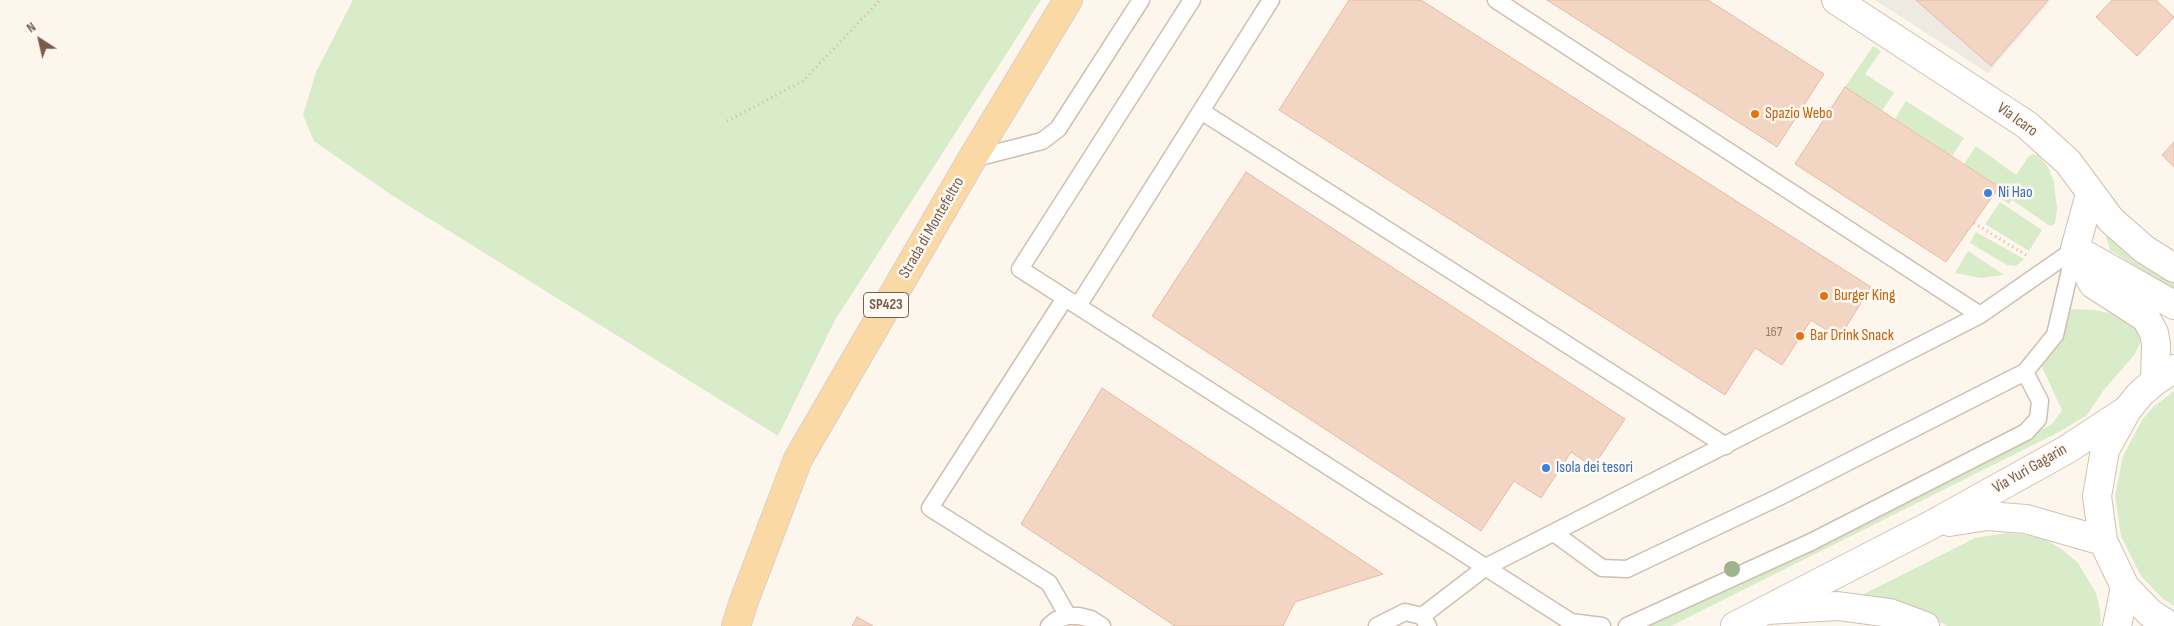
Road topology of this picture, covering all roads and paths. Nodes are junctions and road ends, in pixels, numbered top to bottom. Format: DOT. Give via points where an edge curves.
graph roads {
  1 [pos="880,0"];
  2 [pos="1068,0"];
  3 [pos="1141,0"];
  4 [pos="1192,0"];
  5 [pos="1272,0"];
  6 [pos="1496,0"];
  7 [pos="1836,0"];
  8 [pos="1201,111"];
  9 [pos="728,121"];
  10 [pos="972,159"];
  11 [pos="2090,194"];
  12 [pos="1974,223"];
  13 [pos="2075,249"];
  14 [pos="2026,255"];
  15 [pos="2174,268"];
  16 [pos="1071,302"];
  17 [pos="2174,305"];
  18 [pos="1980,315"];
  19 [pos="2025,372"];
  20 [pos="2164,375"];
  21 [pos="2127,410"];
  22 [pos="1726,446"];
  23 [pos="1931,525"];
  24 [pos="1554,533"];
  25 [pos="2103,542"];
  26 [pos="1486,567"];
  27 [pos="2125,586"];
  28 [pos="1767,610"];
  29 [pos="1068,616"];
  30 [pos="1425,621"];
  31 [pos="1097,624"];
  32 [pos="736,626"];
  33 [pos="1050,626"];
  34 [pos="1377,626"];
  35 [pos="1602,626"];
  36 [pos="1627,626"];
  37 [pos="1735,626"];
  38 [pos="1925,626"];
  39 [pos="2117,626"];
  40 [pos="2170,626"];
  1 -- 9 [label="path" via="803,81"];
  2 -- 10 [label="main road, Strada di Montefeltro / SP423"];
  3 -- 10 [label="lane" via="1058,129 1042,141"];
  4 -- 16 [label="lane" via="1020,269"];
  5 -- 8 [label="lane"];
  6 -- 18 [label="lane"];
  7 -- 11 [label="street, Via Icaro" via="2028,125 2068,162"];
  8 -- 16 [label="lane"];
  8 -- 22 [label="lane"];
  10 -- 32 [label="main road, Strada di Montefeltro / SP423" via="798,459"];
  11 -- 13 [label="street"];
  11 -- 15 [label="street, Via Icaro" via="2110,220 2144,249"];
  12 -- 14 [label="path"];
  13 -- 17 [label="street"];
  13 -- 18 [label="lane"];
  13 -- 19 [label="lane" via="2055,335"];
  13 -- 20 [label="street" via="2093,284 2146,318 2154,332"];
  16 -- 26 [label="lane"];
  16 -- 29 [label="lane" via="930,508 1049,584"];
  18 -- 22 [label="lane"];
  19 -- 24 [label="lane" via="1779,497 1627,569 1602,568"];
  19 -- 36 [label="lane" via="2040,401 2038,419 2026,432 1811,542"];
  20 -- 21 [label="street, Via Yuri Gagarin" via="2140,394"];
  21 -- 23 [label="street, Via Yuri Gagarin" via="2066,450"];
  21 -- 25 [label="street, Via Yuri Gagarin" via="2105,450 2097,496"];
  22 -- 24 [label="lane"];
  23 -- 25 [label="street, Via Yuri Gagarin" via="1987,516 2026,519"];
  23 -- 28 [label="street, Via Yuri Gagarin"];
  24 -- 26 [label="lane"];
  25 -- 27 [label="street, Via Yuri Gagarin"];
  26 -- 30 [label="lane"];
  26 -- 35 [label="lane" via="1572,622"];
  27 -- 39 [label="street"];
  27 -- 40 [label="street, Via Yuri Gagarin" via="2150,613"];
  28 -- 37 [label="street, Via Yuri Gagarin"];
  28 -- 38 [label="street" via="1838,606 1890,613"];
  29 -- 31 [label="lane" via="1079,616"];
  29 -- 33 [label="lane"];
  30 -- 34 [label="lane" via="1405,612"];
}
